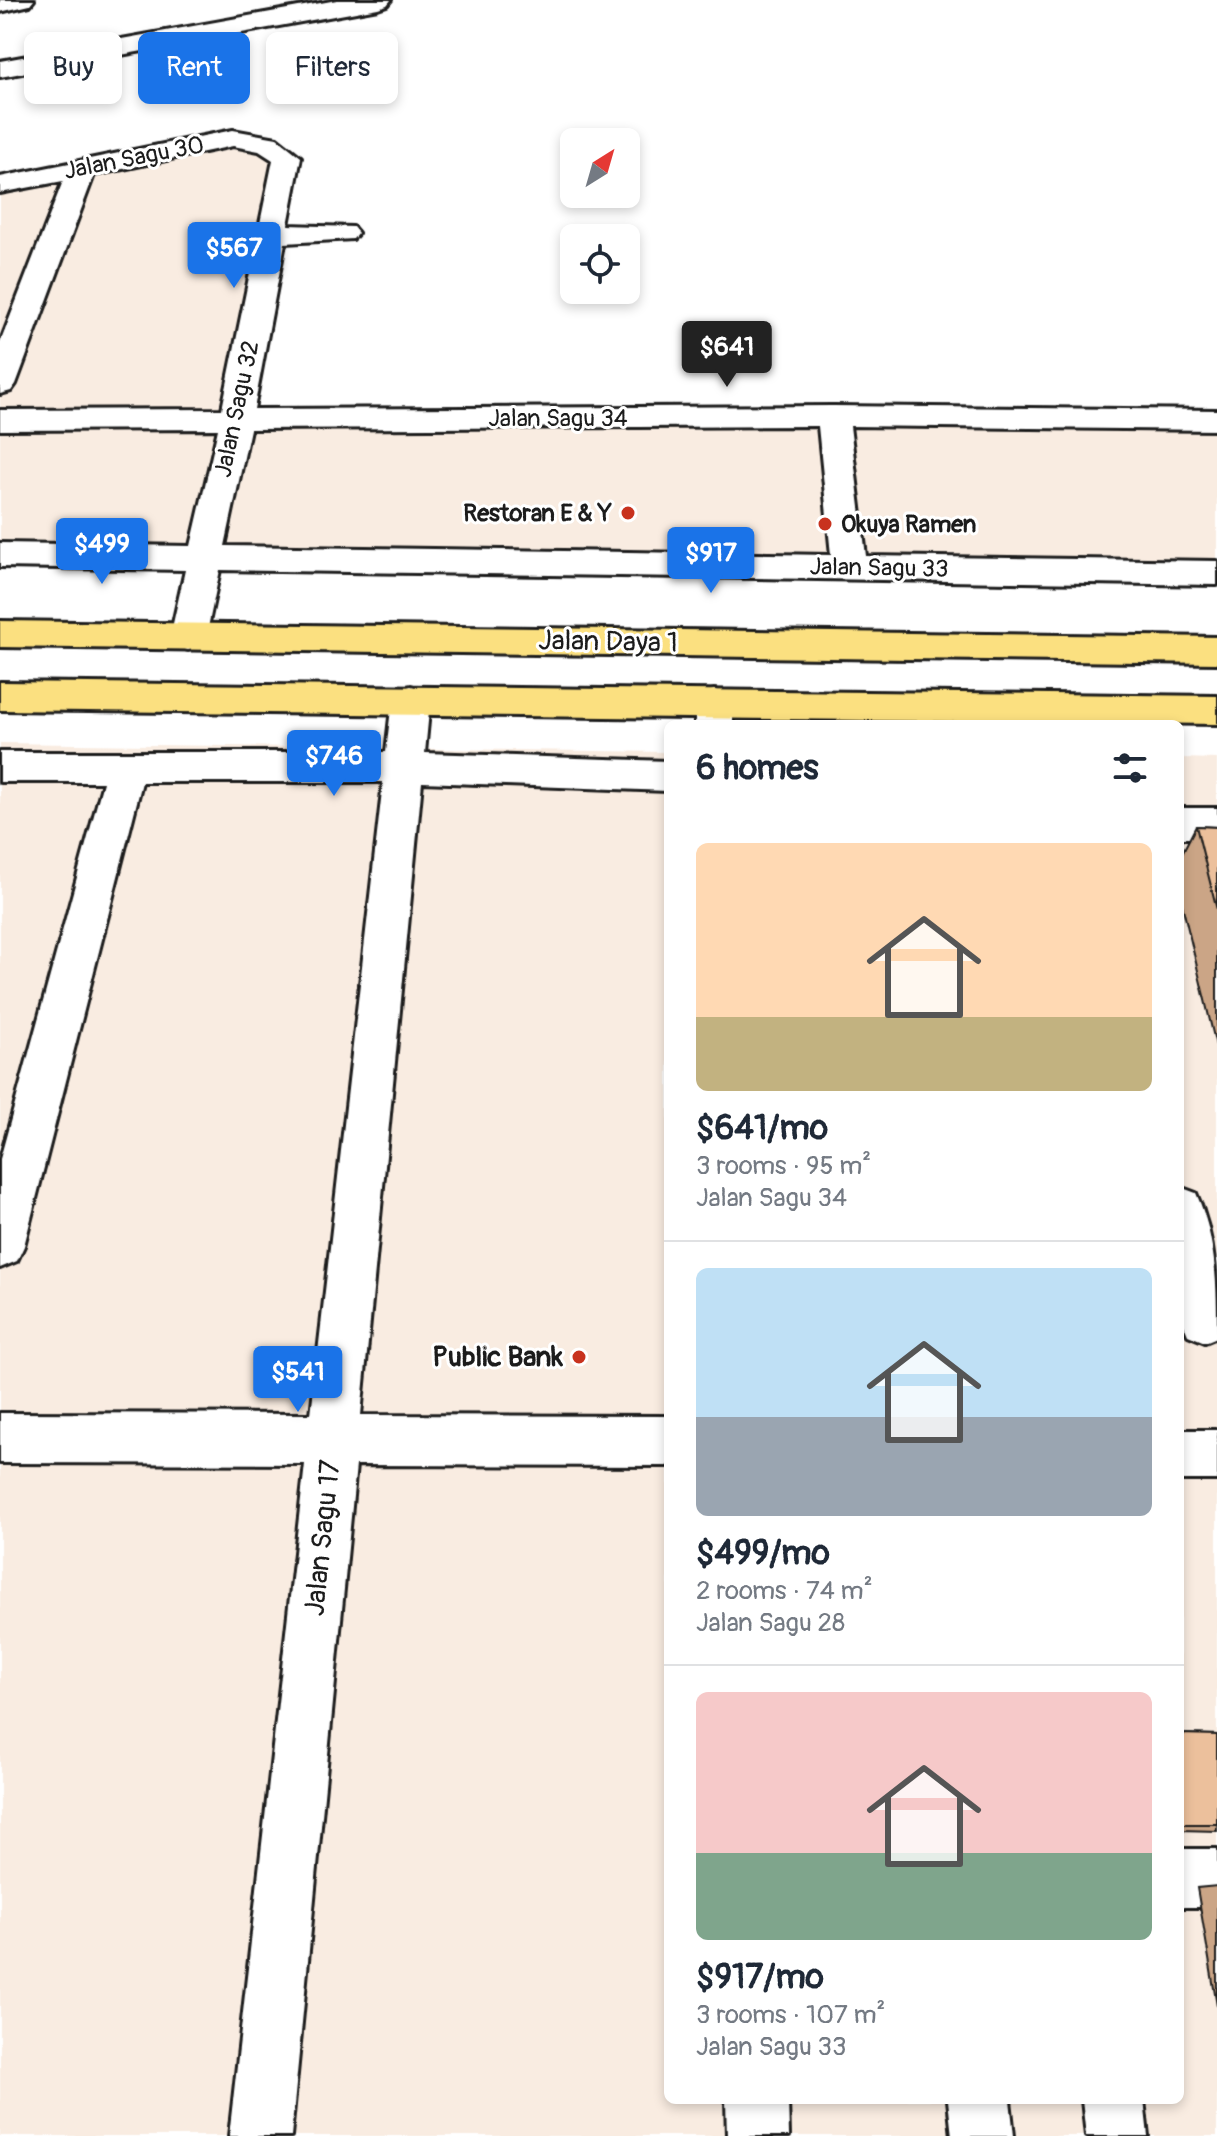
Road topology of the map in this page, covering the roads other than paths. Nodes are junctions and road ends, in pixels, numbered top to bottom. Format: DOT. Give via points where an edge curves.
graph roads {
  1 [pos="21,0"];
  2 [pos="375,0"];
  3 [pos="0,4"];
  4 [pos="0,69"];
  5 [pos="267,144"];
  6 [pos="82,168"];
  7 [pos="0,185"];
  8 [pos="343,233"];
  9 [pos="272,234"];
  10 [pos="0,384"];
  11 [pos="833,416"];
  12 [pos="0,420"];
  13 [pos="236,420"];
  14 [pos="1217,420"];
  15 [pos="0,555"];
  16 [pos="206,558"];
  17 [pos="850,567"];
  18 [pos="1217,573"];
  19 [pos="0,634"];
  20 [pos="188,637"];
  21 [pos="1217,650"];
  22 [pos="0,696"];
  23 [pos="411,700"];
  24 [pos="1217,710"];
  25 [pos="714,714"];
  26 [pos="0,767"];
  27 [pos="126,767"];
  28 [pos="404,767"];
  29 [pos="664,776"];
  30 [pos="1184,823"];
  31 [pos="1217,823"];
  32 [pos="1184,1229"];
  33 [pos="0,1246"];
  34 [pos="1201,1319"];
  35 [pos="0,1438"];
  36 [pos="333,1440"];
  37 [pos="664,1441"];
  38 [pos="1184,1455"];
  39 [pos="1217,1455"];
  40 [pos="1184,1878"];
  41 [pos="1217,1878"];
  42 [pos="757,2104"];
  43 [pos="979,2104"];
  44 [pos="1113,2104"];
  45 [pos="260,2136"];
  46 [pos="758,2136"];
  47 [pos="983,2136"];
  48 [pos="1117,2136"];
  1 -- 3 [label="street"];
  2 -- 4 [label="street"];
  5 -- 6 [label="street, Jalan Sagu 30" via="233,138"];
  5 -- 9 [label="street, Jalan Sagu 32" via="287,157"];
  6 -- 7 [label="street, Jalan Sagu 30"];
  6 -- 10 [label="street"];
  8 -- 9 [label="street"];
  9 -- 13 [label="street, Jalan Sagu 32"];
  11 -- 13 [label="street, Jalan Sagu 34"];
  11 -- 14 [label="street, Jalan Sagu 34"];
  11 -- 17 [label="street"];
  12 -- 13 [label="street, Jalan Sagu 34"];
  13 -- 16 [label="street, Jalan Sagu 32"];
  15 -- 16 [label="street, Jalan Sagu 33"];
  16 -- 17 [label="street, Jalan Sagu 33"];
  16 -- 20 [label="street, Jalan Sagu 32"];
  17 -- 18 [label="street, Jalan Sagu 33"];
  19 -- 20 [label="main road, Jalan Daya 1"];
  20 -- 21 [label="main road, Jalan Daya 1"];
  22 -- 23 [label="main road"];
  23 -- 25 [label="main road"];
  23 -- 28 [label="street, Jalan Sagu 17"];
  24 -- 25 [label="main road"];
  26 -- 27 [label="street"];
  27 -- 28 [label="street"];
  27 -- 33 [label="street"];
  28 -- 29 [label="street"];
  28 -- 36 [label="street, Jalan Sagu 17"];
  30 -- 31 [label="street"];
  32 -- 34 [label="street"];
  35 -- 36 [label="street"];
  36 -- 37 [label="street"];
  36 -- 45 [label="street, Jalan Sagu 17"];
  38 -- 39 [label="street"];
  40 -- 41 [label="street"];
  42 -- 46 [label="street"];
  43 -- 47 [label="street"];
  44 -- 48 [label="street"];
}
